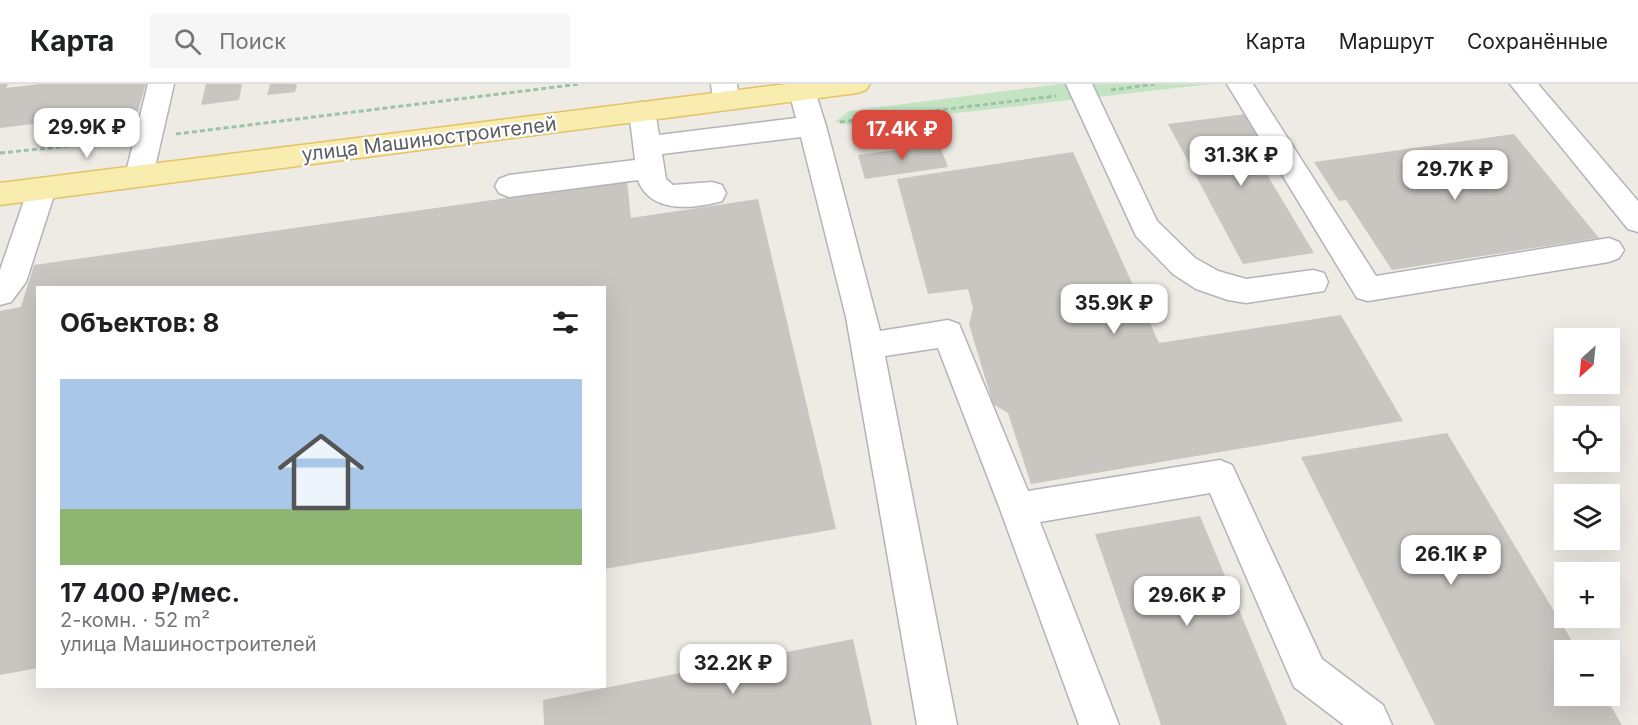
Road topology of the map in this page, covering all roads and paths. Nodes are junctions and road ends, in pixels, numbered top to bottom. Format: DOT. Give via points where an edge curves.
graph roads {
  1 [pos="161,84"];
  2 [pos="580,84"];
  3 [pos="857,84"];
  4 [pos="1155,84"];
  5 [pos="1240,84"];
  6 [pos="1523,84"];
  7 [pos="1082,88"];
  8 [pos="802,91"];
  9 [pos="725,92"];
  10 [pos="642,111"];
  11 [pos="812,126"];
  12 [pos="148,137"];
  13 [pos="0,153"];
  14 [pos="648,157"];
  15 [pos="139,176"];
  16 [pos="510,186"];
  17 [pos="42,189"];
  18 [pos="712,193"];
  19 [pos="0,194"];
  20 [pos="1638,221"];
  21 [pos="1609,250"];
  22 [pos="1313,282"];
  23 [pos="0,293"];
  24 [pos="867,346"];
  25 [pos="1018,509"];
  26 [pos="937,725"];
  27 [pos="1099,725"];
  28 [pos="1372,725"];
  1 -- 12 [label="lane"];
  2 -- 12 [label="path"];
  3 -- 8 [label="main road, улица Машиностроителей"];
  4 -- 7 [label="path"];
  5 -- 21 [label="lane" via="1368,289"];
  6 -- 20 [label="lane"];
  7 -- 11 [label="path"];
  7 -- 22 [label="lane" via="1146,228 1184,266 1207,280 1246,291"];
  8 -- 9 [label="main road, улица Машиностроителей"];
  8 -- 11 [label="lane"];
  9 -- 10 [label="main road, улица Машиностроителей"];
  10 -- 14 [label="lane"];
  10 -- 15 [label="main road, улица Машиностроителей"];
  11 -- 14 [label="lane"];
  11 -- 24 [label="lane"];
  12 -- 13 [label="path"];
  12 -- 15 [label="lane"];
  14 -- 16 [label="lane"];
  14 -- 18 [label="lane" via="652,182 660,192 676,196"];
  15 -- 17 [label="main road, улица Машиностроителей"];
  17 -- 19 [label="main road, улица Машиностроителей"];
  17 -- 23 [label="lane" via="11,282"];
  24 -- 25 [label="lane" via="948,333"];
  24 -- 26 [label="lane"];
  25 -- 27 [label="lane"];
  25 -- 28 [label="lane" via="1220,476 1308,673"];
}
